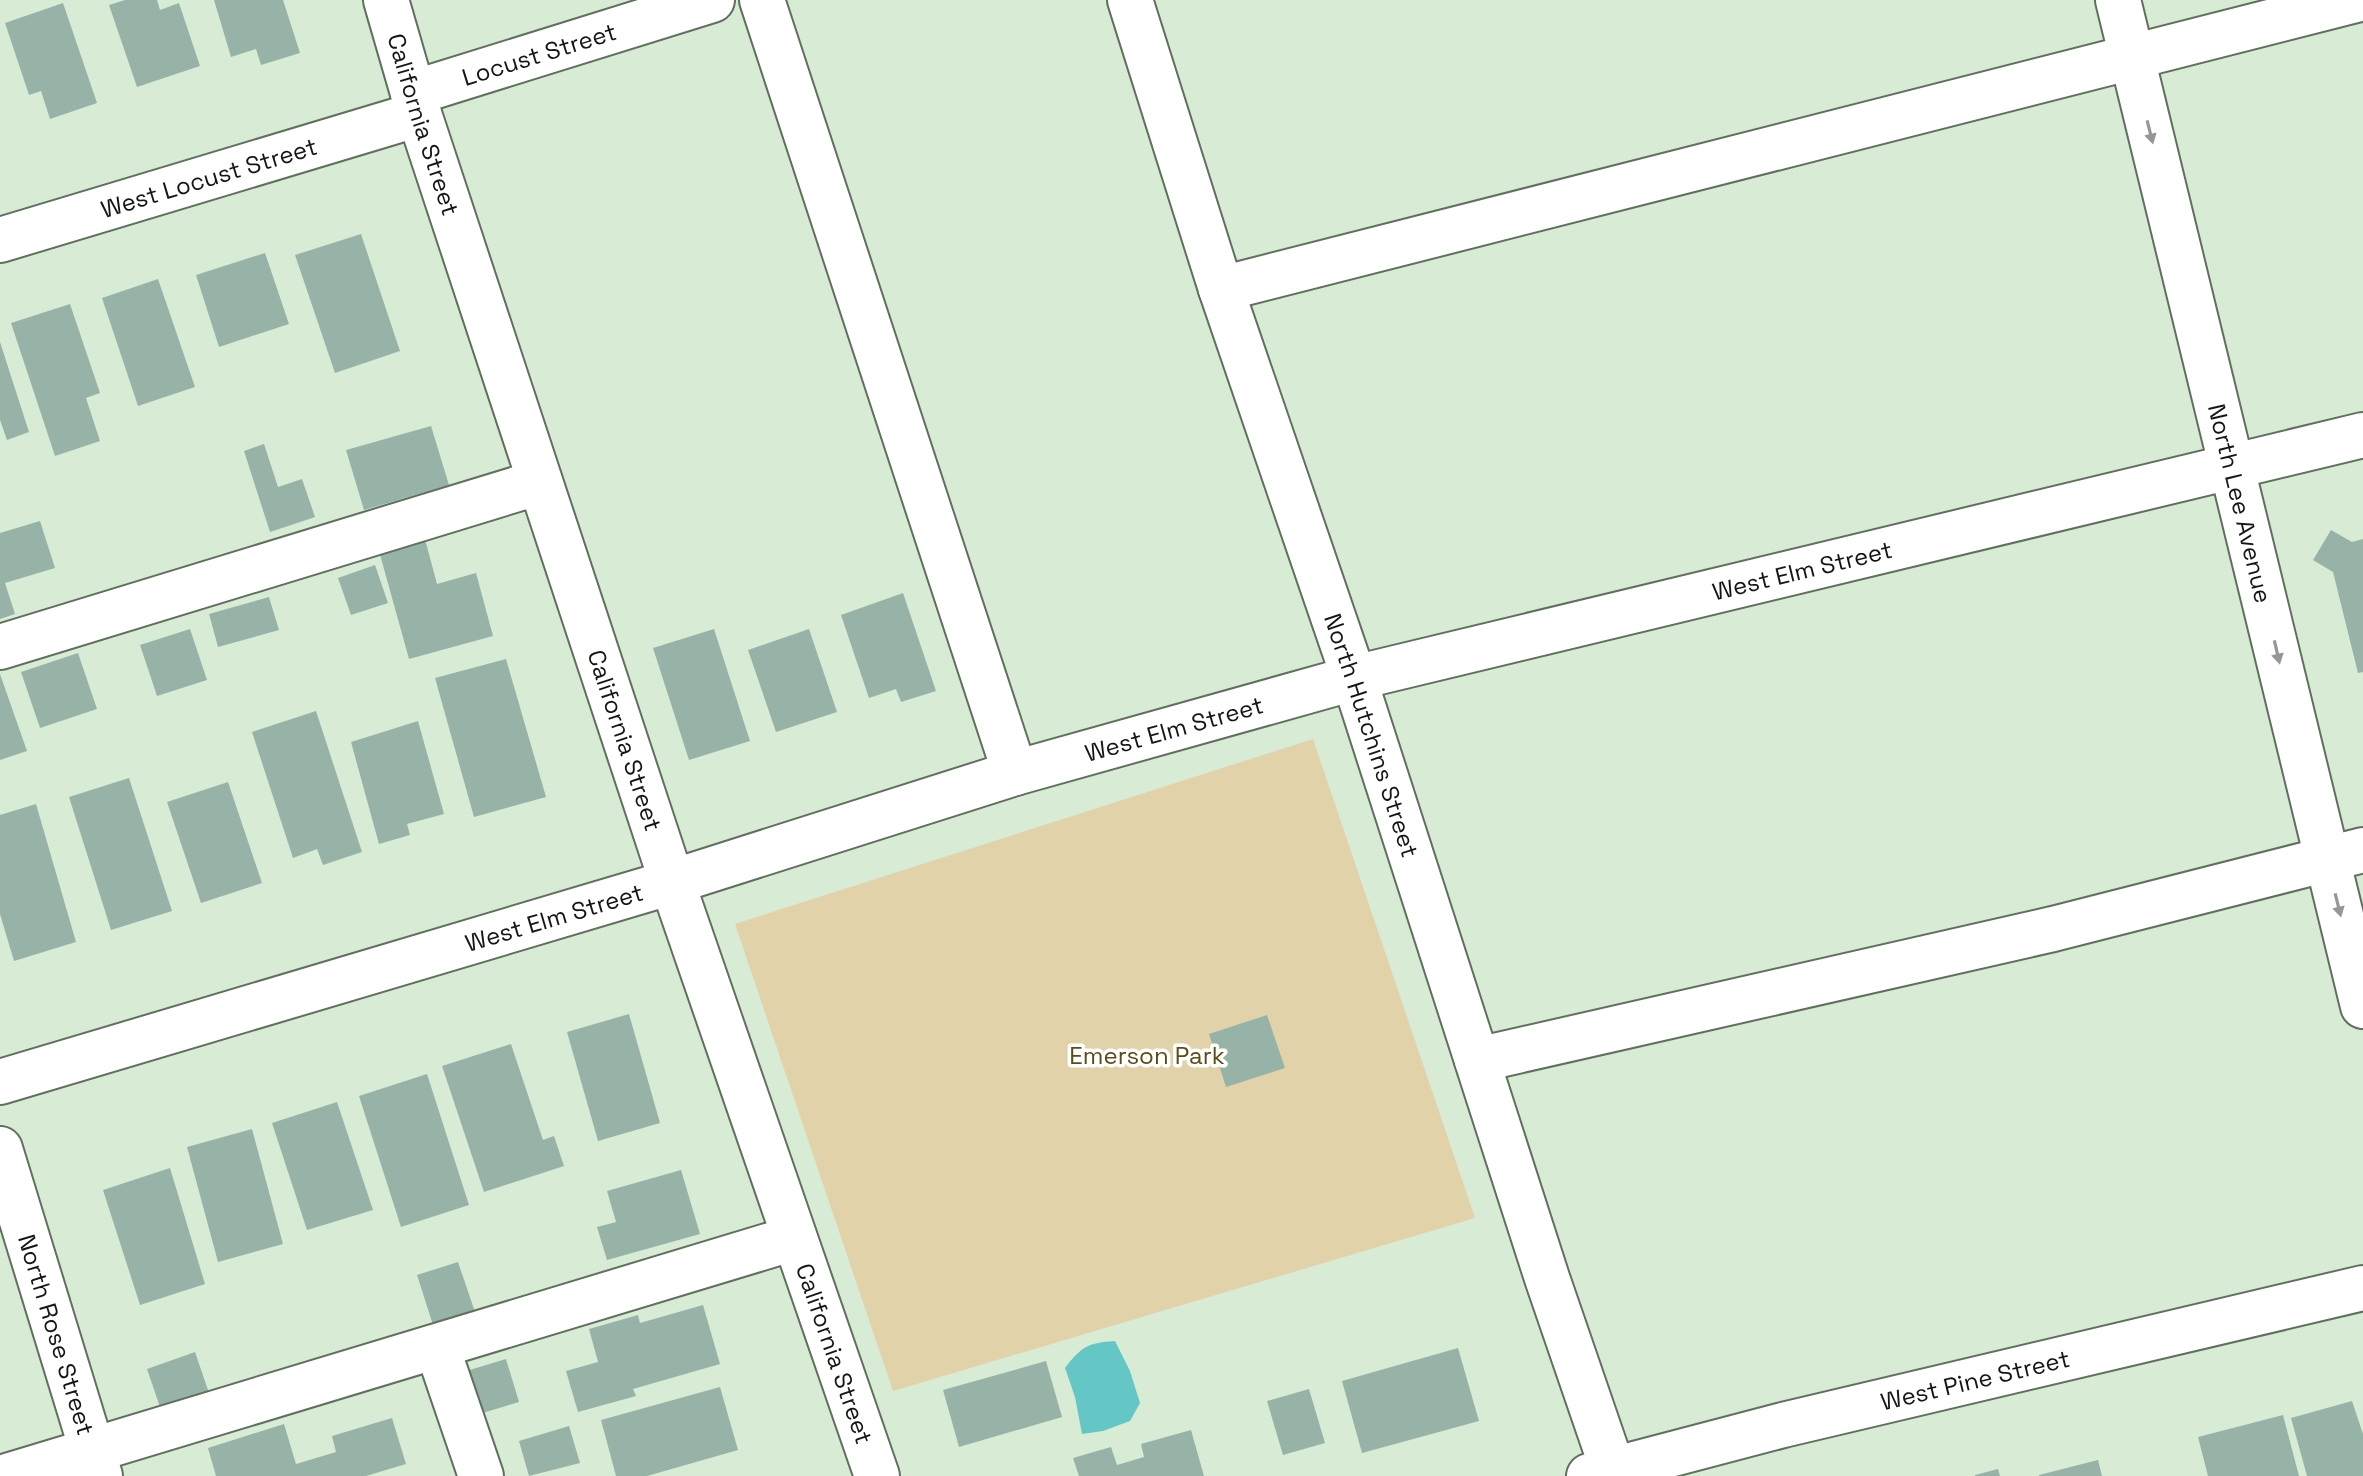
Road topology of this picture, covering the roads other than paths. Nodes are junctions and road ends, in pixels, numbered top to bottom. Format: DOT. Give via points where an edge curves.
graph roads {
  1 [pos="386,0"];
  2 [pos="712,0"];
  3 [pos="762,0"];
  4 [pos="1130,0"];
  5 [pos="2118,0"];
  6 [pos="2356,0"];
  7 [pos="2132,57"];
  8 [pos="416,104"];
  9 [pos="0,240"];
  10 [pos="1221,289"];
  11 [pos="2363,435"];
  12 [pos="2232,467"];
  13 [pos="540,482"];
  14 [pos="0,647"];
  15 [pos="1354,678"];
  16 [pos="1015,773"];
  17 [pos="2345,856"];
  18 [pos="672,882"];
  19 [pos="2363,1006"];
  20 [pos="1477,1060"];
  21 [pos="0,1082"];
  22 [pos="0,1149"];
  23 [pos="794,1238"];
  24 [pos="2363,1288"];
  25 [pos="437,1347"];
  26 [pos="95,1463"];
  27 [pos="1606,1474"];
  28 [pos="7,1476"];
  29 [pos="481,1476"];
  30 [pos="877,1476"];
  1 -- 8 [label="street, California Street"];
  2 -- 8 [label="street, Locust Street"];
  3 -- 16 [label="street"];
  4 -- 10 [label="street, North Hutchins Street"];
  5 -- 7 [label="street, North Lee Avenue"];
  6 -- 7 [label="street"];
  7 -- 10 [label="street"];
  7 -- 12 [label="street, North Lee Avenue, one-way"];
  8 -- 9 [label="street, West Locust Street"];
  8 -- 13 [label="street, California Street"];
  10 -- 15 [label="street, North Hutchins Street"];
  11 -- 12 [label="street, West Elm Street"];
  12 -- 15 [label="street, West Elm Street"];
  12 -- 17 [label="street, North Lee Avenue, one-way"];
  13 -- 14 [label="street"];
  13 -- 18 [label="street, California Street"];
  15 -- 16 [label="street, West Elm Street"];
  15 -- 20 [label="street, North Hutchins Street"];
  16 -- 18 [label="street, West Elm Street"];
  17 -- 19 [label="street, North Lee Avenue, one-way"];
  17 -- 20 [label="street" via="2053,929"];
  18 -- 21 [label="street, West Elm Street"];
  18 -- 23 [label="street, California Street"];
  20 -- 27 [label="street, North Hutchins Street"];
  22 -- 26 [label="street, North Rose Street"];
  23 -- 25 [label="street"];
  23 -- 30 [label="street, California Street"];
  24 -- 27 [label="street, West Pine Street" via="1783,1425"];
  25 -- 26 [label="street"];
  25 -- 29 [label="street"];
  26 -- 28 [label="street"];
}
